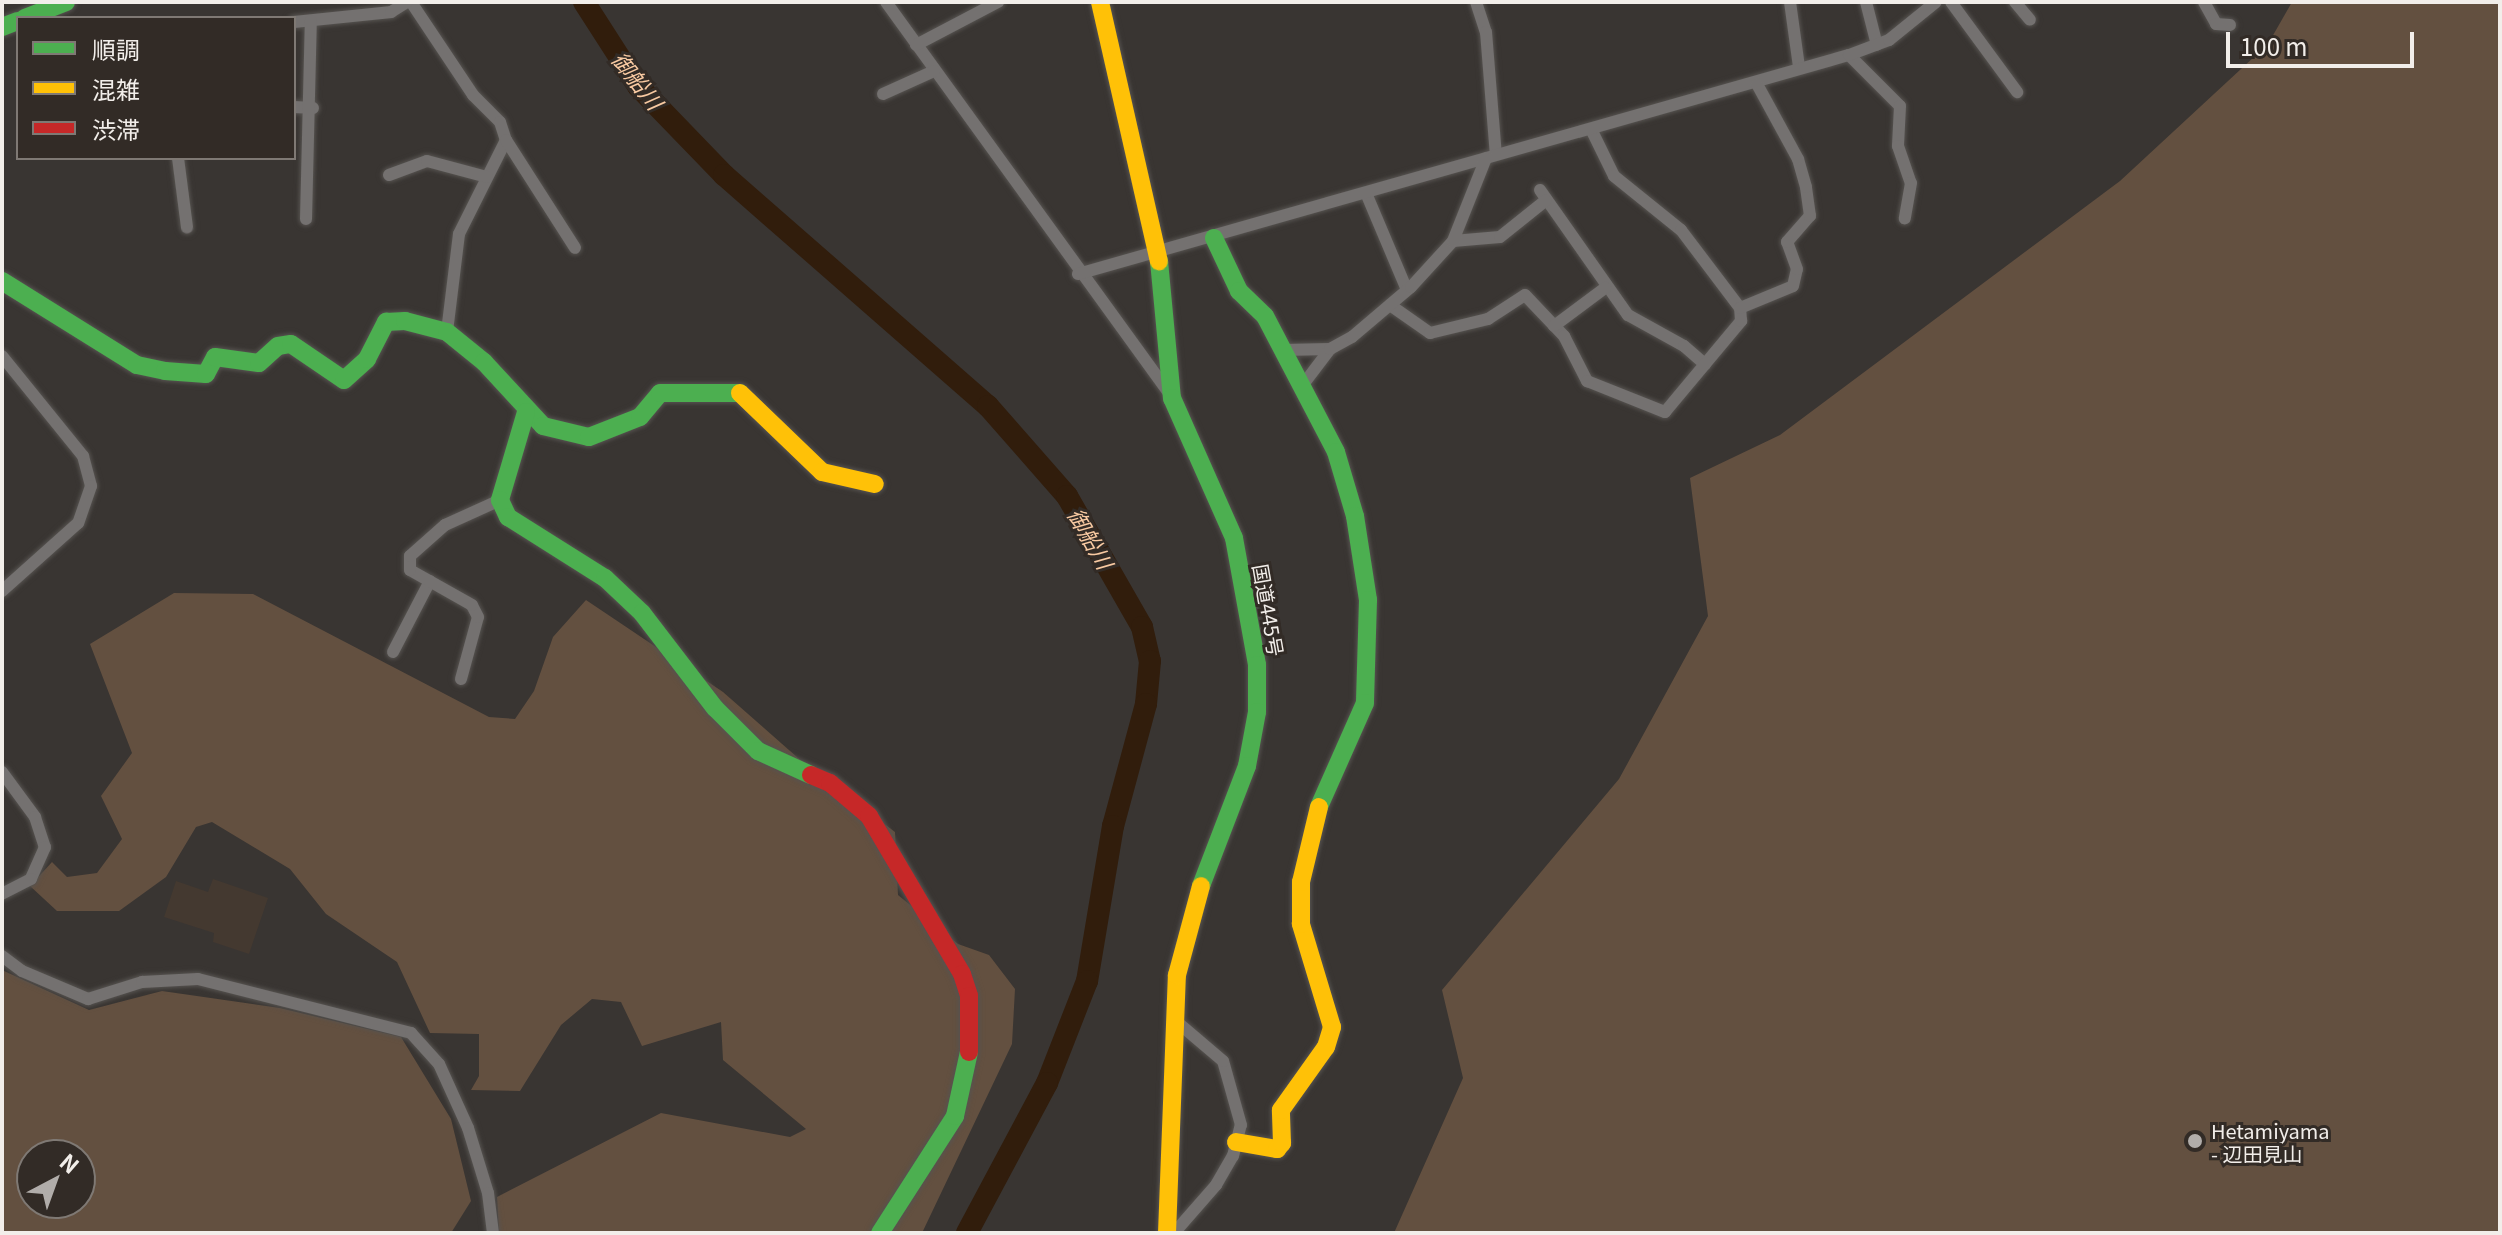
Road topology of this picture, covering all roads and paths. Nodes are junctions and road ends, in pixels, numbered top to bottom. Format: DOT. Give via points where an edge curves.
graph roads {
  1 [pos="66,2"];
  2 [pos="409,2"];
  3 [pos="886,2"];
  4 [pos="998,2"];
  5 [pos="1100,2"];
  6 [pos="1476,2"];
  7 [pos="1790,2"];
  8 [pos="1866,2"];
  9 [pos="1936,2"];
  10 [pos="1951,2"];
  11 [pos="2015,2"];
  12 [pos="2204,2"];
  13 [pos="30,16"];
  14 [pos="2030,20"];
  15 [pos="311,21"];
  16 [pos="296,22"];
  17 [pos="2230,25"];
  18 [pos="916,45"];
  19 [pos="1877,45"];
  20 [pos="1849,55"];
  21 [pos="1799,67"];
  22 [pos="934,71"];
  23 [pos="1757,84"];
  24 [pos="2017,92"];
  25 [pos="883,94"];
  26 [pos="296,107"];
  27 [pos="313,108"];
  28 [pos="1592,131"];
  29 [pos="506,140"];
  30 [pos="1491,157"];
  31 [pos="178,160"];
  32 [pos="389,175"];
  33 [pos="487,177"];
  34 [pos="1366,193"];
  35 [pos="1905,218"];
  36 [pos="306,219"];
  37 [pos="187,227"];
  38 [pos="1214,238"];
  39 [pos="1453,241"];
  40 [pos="575,248"];
  41 [pos="1158,253"];
  42 [pos="1078,274"];
  43 [pos="2,281"];
  44 [pos="1605,288"];
  45 [pos="1407,290"];
  46 [pos="1390,305"];
  47 [pos="1740,308"];
  48 [pos="1554,326"];
  49 [pos="447,332"];
  50 [pos="1330,349"];
  51 [pos="1283,350"];
  52 [pos="2,356"];
  53 [pos="1705,364"];
  54 [pos="1302,386"];
  55 [pos="1172,398"];
  56 [pos="526,412"];
  57 [pos="875,484"];
  58 [pos="500,500"];
  59 [pos="430,581"];
  60 [pos="2,591"];
  61 [pos="393,652"];
  62 [pos="461,679"];
  63 [pos="2,772"];
  64 [pos="2,894"];
  65 [pos="2,956"];
  66 [pos="1174,1020"];
  67 [pos="1236,1142"];
  68 [pos="493,1233"];
  69 [pos="880,1233"];
  70 [pos="1167,1233"];
  71 [pos="1174,1233"];
  1 -- 13 [label="main road"];
  2 -- 15 [label="street" via="391,12"];
  2 -- 29 [label="street" via="473,95 500,122"];
  3 -- 18 [label="street"];
  4 -- 18 [label="street"];
  5 -- 41 [label="main road, 国道445号"];
  6 -- 30 [label="street" via="1486,32"];
  7 -- 21 [label="street"];
  8 -- 19 [label="street"];
  9 -- 19 [label="street" via="1902,32"];
  10 -- 24 [label="street"];
  11 -- 14 [label="street"];
  12 -- 17 [label="street" via="2216,24"];
  15 -- 16 [label="street"];
  15 -- 27 [label="street"];
  18 -- 22 [label="street"];
  19 -- 20 [label="street"];
  20 -- 21 [label="street"];
  20 -- 35 [label="street" via="1900,106 1898,146 1911,183"];
  21 -- 23 [label="street"];
  22 -- 25 [label="street"];
  22 -- 42 [label="street"];
  23 -- 28 [label="street"];
  23 -- 47 [label="street" via="1798,159 1810,216 1787,242 1797,269 1793,286"];
  26 -- 27 [label="street"];
  27 -- 36 [label="street"];
  28 -- 30 [label="street"];
  28 -- 47 [label="street" via="1614,176 1681,230"];
  29 -- 33 [label="street"];
  29 -- 40 [label="street"];
  30 -- 34 [label="street"];
  30 -- 39 [label="street"];
  31 -- 37 [label="street"];
  32 -- 33 [label="street" via="427,161"];
  33 -- 49 [label="street" via="459,234"];
  34 -- 38 [label="street"];
  34 -- 45 [label="street"];
  38 -- 41 [label="street"];
  38 -- 51 [label="main road" via="1239,291 1265,316"];
  39 -- 44 [label="street" via="1500,237 1542,195 1570,228"];
  39 -- 45 [label="street"];
  41 -- 42 [label="street"];
  41 -- 55 [label="main road, 国道445号"];
  42 -- 55 [label="street"];
  43 -- 49 [label="main road" via="137,365 165,371 206,374 215,357 259,363 278,346 291,344 344,380 367,359 386,322 405,321"];
  44 -- 48 [label="street"];
  44 -- 53 [label="street" via="1642,326 1674,339"];
  45 -- 46 [label="street"];
  46 -- 48 [label="street" via="1430,333 1488,319 1525,295"];
  46 -- 50 [label="street"];
  47 -- 53 [label="street" via="1741,321"];
  48 -- 53 [label="street" via="1587,381 1661,412"];
  49 -- 56 [label="main road" via="495,372"];
  50 -- 51 [label="street"];
  50 -- 54 [label="street"];
  51 -- 54 [label="main road"];
  52 -- 60 [label="street" via="83,456 91,486 78,523"];
  54 -- 67 [label="main road" via="1336,452 1355,516 1368,600 1369,670 1365,703 1321,800 1301,882 1301,924 1332,1027 1326,1047 1281,1110 1282,1143 1277,1149"];
  55 -- 66 [label="main road, 国道445号" via="1234,538 1257,665 1257,712 1247,766 1190,916"];
  56 -- 57 [label="main road" via="543,426 589,437 640,417 660,393 738,391 822,472"];
  56 -- 58 [label="main road"];
  58 -- 59 [label="street" via="465,512 410,556 410,570"];
  58 -- 69 [label="main road" via="508,517 605,578 642,613 715,708 758,751 830,783 869,816 962,974 969,996 970,1047 955,1116"];
  59 -- 61 [label="street"];
  59 -- 62 [label="street" via="472,605 478,617"];
  63 -- 64 [label="street" via="35,817 45,847 31,879"];
  65 -- 68 [label="street" via="22,971 88,999 142,982 198,979 411,1033 439,1064 468,1128 488,1193"];
  66 -- 67 [label="street" via="1223,1061 1241,1125"];
  66 -- 70 [label="main road, 国道445号"];
  67 -- 71 [label="street" via="1216,1185"];
}
